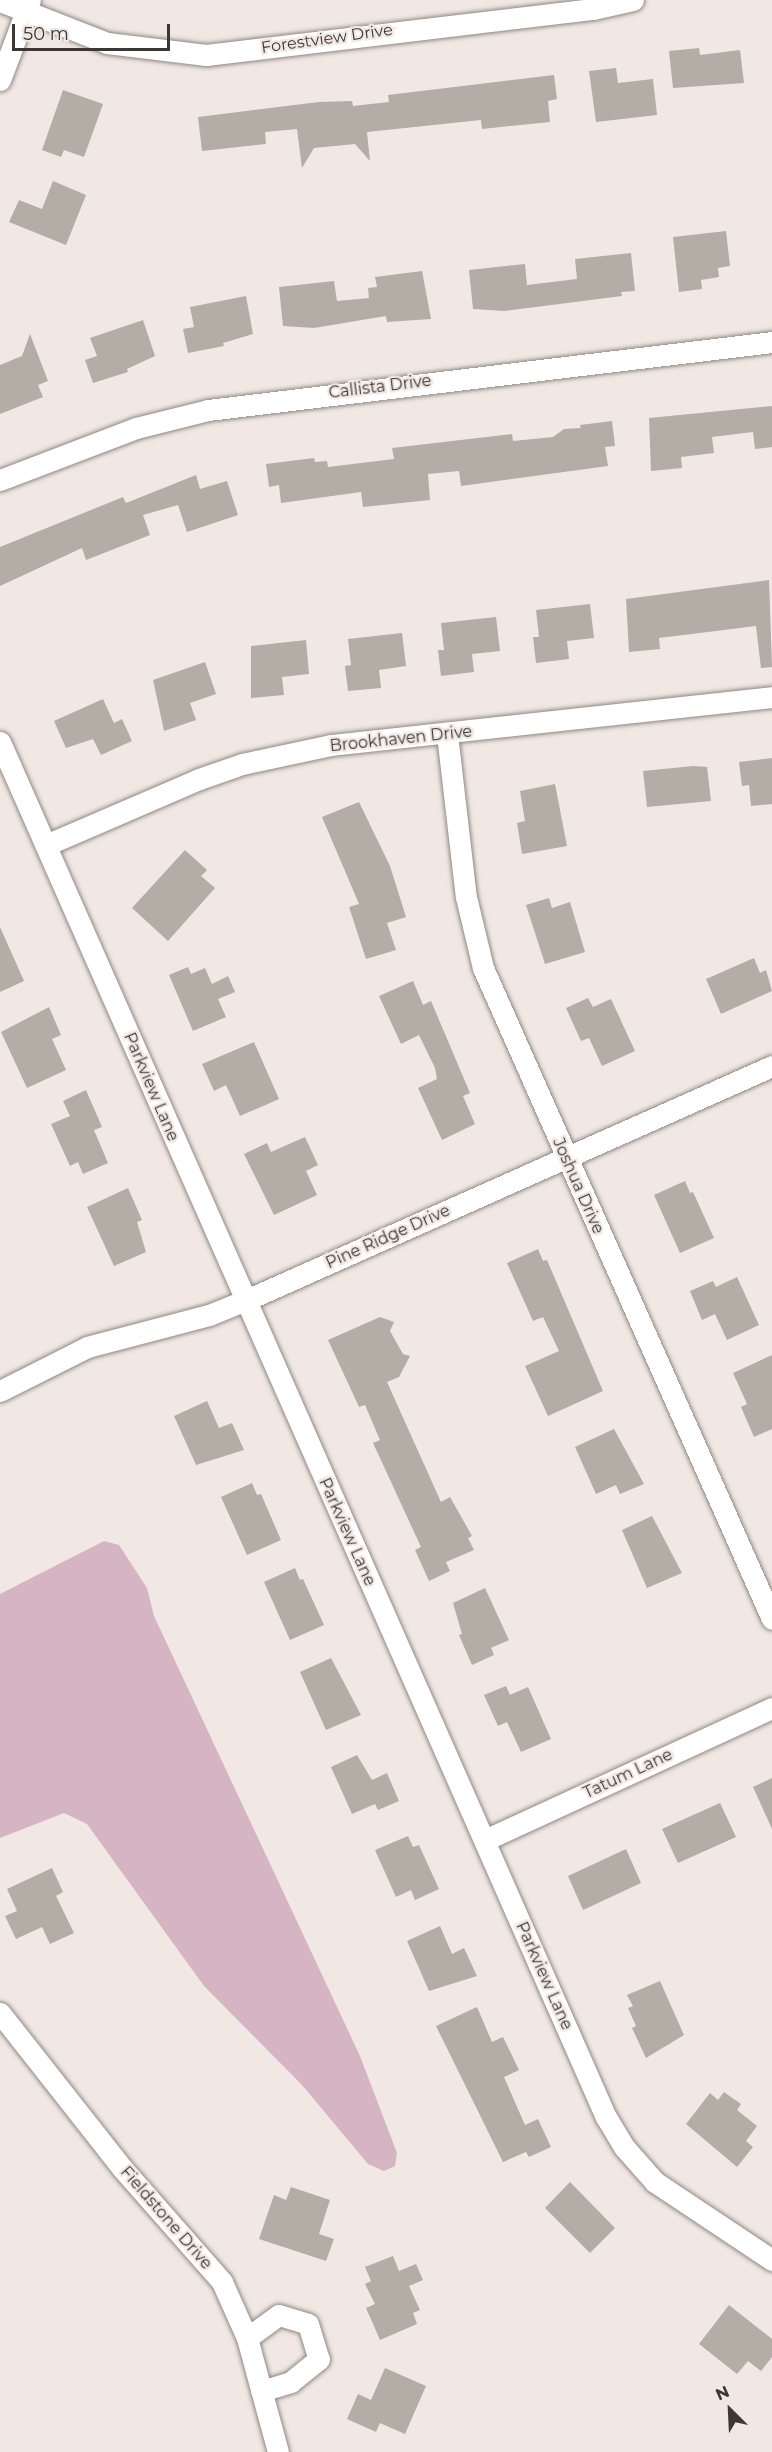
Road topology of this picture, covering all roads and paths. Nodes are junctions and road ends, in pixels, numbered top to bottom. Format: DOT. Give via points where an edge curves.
graph roads {
  1 [pos="633,0"];
  2 [pos="0,1"];
  3 [pos="28,6"];
  4 [pos="0,80"];
  5 [pos="772,342"];
  6 [pos="0,480"];
  7 [pos="772,697"];
  8 [pos="447,734"];
  9 [pos="0,742"];
  10 [pos="46,845"];
  11 [pos="772,1066"];
  12 [pos="565,1158"];
  13 [pos="244,1301"];
  14 [pos="0,1391"];
  15 [pos="772,1619"];
  16 [pos="772,1708"];
  17 [pos="484,1840"];
  18 [pos="0,2013"];
  19 [pos="772,2260"];
  20 [pos="247,2338"];
  21 [pos="261,2391"];
  22 [pos="278,2452"];
  1 -- 3 [label="street, Forestview Drive" via="593,9 206,55 107,43"];
  2 -- 3 [label="street, Forestview Drive"];
  3 -- 4 [label="street"];
  5 -- 6 [label="street, Callista Drive" via="208,410 136,428"];
  7 -- 8 [label="street, Brookhaven Drive"];
  8 -- 10 [label="street, Brookhaven Drive" via="331,745 242,764"];
  8 -- 12 [label="street, Joshua Drive" via="476,949"];
  9 -- 10 [label="street, Parkview Lane"];
  10 -- 13 [label="street, Parkview Lane"];
  11 -- 12 [label="street, Pine Ridge Drive"];
  12 -- 13 [label="street, Pine Ridge Drive"];
  12 -- 15 [label="street, Joshua Drive"];
  13 -- 14 [label="street, Pine Ridge Drive" via="209,1316 87,1347"];
  13 -- 17 [label="street, Parkview Lane"];
  16 -- 17 [label="street, Tatum Lane"];
  17 -- 19 [label="street, Parkview Lane" via="606,2117 624,2147 655,2182"];
  18 -- 20 [label="street, Fieldstone Drive" via="122,2168 222,2282"];
  20 -- 21 [label="street, Fieldstone Drive"];
  20 -- 21 [label="street" via="279,2315 308,2324 319,2359 291,2382"];
  21 -- 22 [label="street, Fieldstone Drive"];
}
